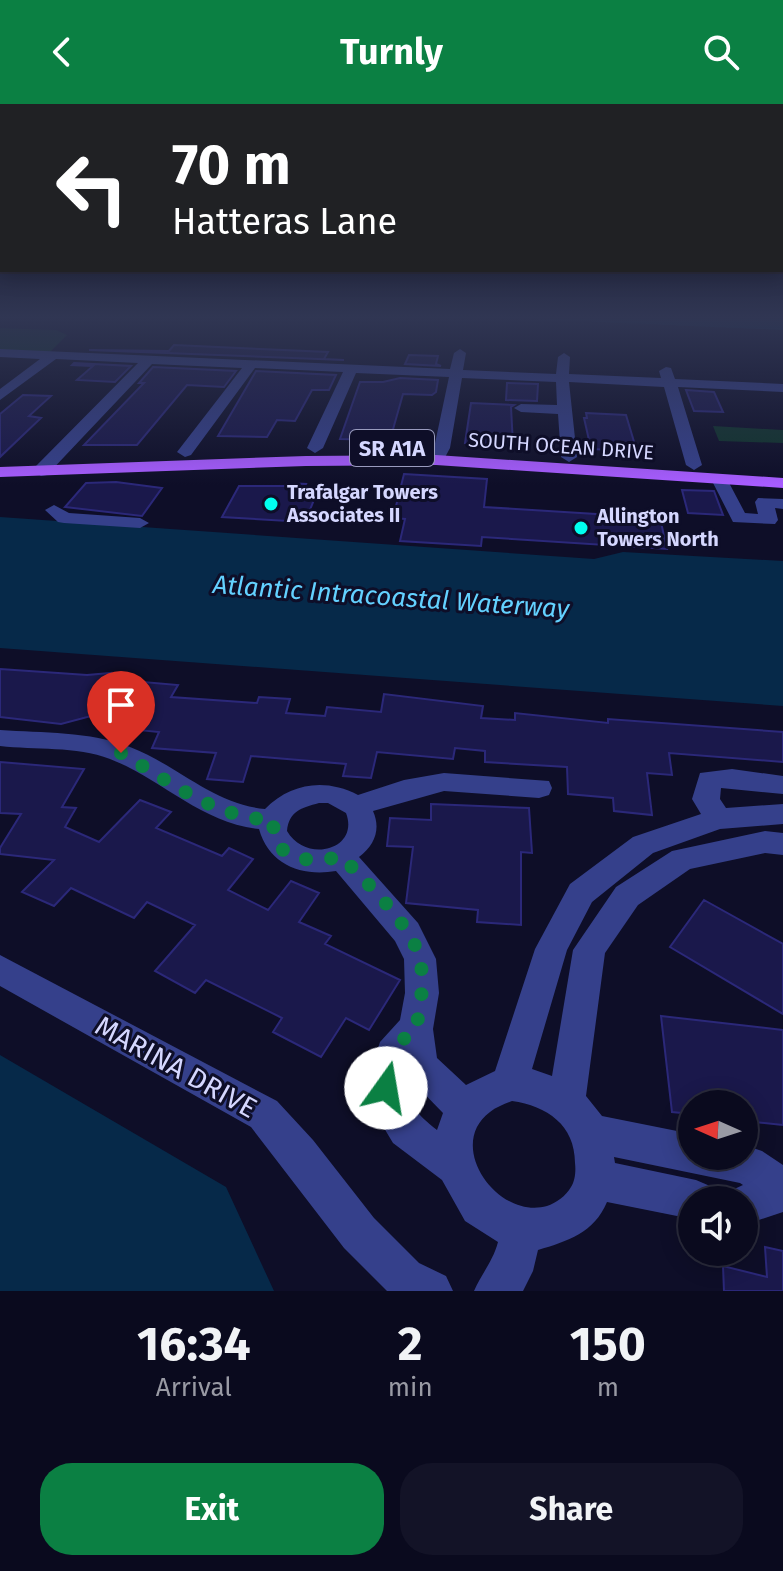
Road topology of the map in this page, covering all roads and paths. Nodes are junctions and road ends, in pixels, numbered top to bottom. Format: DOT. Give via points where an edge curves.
graph roads {
  1 [pos="28,374"];
  2 [pos="134,374"];
  3 [pos="244,374"];
  4 [pos="349,374"];
  5 [pos="455,374"];
  6 [pos="466,374"];
  7 [pos="562,374"];
  8 [pos="668,376"];
  9 [pos="562,378"];
  10 [pos="783,388"];
  11 [pos="0,396"];
  12 [pos="521,408"];
  13 [pos="564,410"];
  14 [pos="315,448"];
  15 [pos="185,452"];
  16 [pos="439,454"];
  17 [pos="569,457"];
  18 [pos="0,460"];
  19 [pos="46,464"];
  20 [pos="694,465"];
  21 [pos="783,470"];
  22 [pos="0,472"];
  23 [pos="719,479"];
  24 [pos="783,483"];
  25 [pos="783,504"];
  26 [pos="54,510"];
  27 [pos="776,521"];
  28 [pos="140,523"];
  29 [pos="0,738"];
  30 [pos="783,785"];
  31 [pos="539,788"];
  32 [pos="356,806"];
  33 [pos="783,814"];
  34 [pos="718,819"];
  35 [pos="274,820"];
  36 [pos="783,844"];
  37 [pos="341,856"];
  38 [pos="0,969"];
  39 [pos="416,1029"];
  40 [pos="510,1083"];
  41 [pos="566,1102"];
  42 [pos="463,1107"];
  43 [pos="589,1133"];
  44 [pos="678,1151"];
  45 [pos="455,1166"];
  46 [pos="755,1170"];
  47 [pos="594,1179"];
  48 [pos="783,1190"];
  49 [pos="678,1196"];
  50 [pos="758,1200"];
  51 [pos="522,1228"];
  52 [pos="431,1291"];
  53 [pos="496,1291"];
  1 -- 11 [label="street"];
  2 -- 19 [label="street"];
  3 -- 15 [label="street"];
  4 -- 14 [label="street"];
  5 -- 16 [label="street"];
  6 -- 9 [label="street"];
  7 -- 9 [label="street"];
  8 -- 9 [label="street"];
  8 -- 10 [label="street"];
  8 -- 20 [label="street"];
  9 -- 13 [label="street"];
  12 -- 13 [label="street"];
  13 -- 17 [label="street"];
  14 -- 15 [label="main road, SOUTH OCEAN DRIVE / SR A1A"];
  14 -- 16 [label="main road, SOUTH OCEAN DRIVE / SR A1A"];
  15 -- 19 [label="main road, SOUTH OCEAN DRIVE / SR A1A"];
  16 -- 17 [label="main road, SOUTH OCEAN DRIVE / SR A1A"];
  16 -- 19 [label="main road, SOUTH OCEAN DRIVE / SR A1A"];
  16 -- 23 [label="main road, SOUTH OCEAN DRIVE / SR A1A"];
  17 -- 20 [label="main road, SOUTH OCEAN DRIVE / SR A1A"];
  18 -- 19 [label="main road, SOUTH OCEAN DRIVE / SR A1A"];
  19 -- 22 [label="main road, SOUTH OCEAN DRIVE / SR A1A"];
  20 -- 21 [label="main road, SOUTH OCEAN DRIVE / SR A1A"];
  23 -- 24 [label="main road, SOUTH OCEAN DRIVE / SR A1A"];
  23 -- 27 [label="street" via="735,515"];
  25 -- 27 [label="street" via="764,502"];
  26 -- 28 [label="street" via="64,518"];
  29 -- 35 [label="street" via="121,753 220,811 248,820"];
  30 -- 34 [label="street" via="709,780 706,799"];
  31 -- 32 [label="street" via="444,782"];
  32 -- 35 [label="street" via="333,794 304,796 291,801"];
  32 -- 37 [label="street" via="364,827 353,848"];
  33 -- 34 [label="street"];
  34 -- 40 [label="street" via="643,845 581,893 551,949"];
  35 -- 37 [label="street" via="276,843 296,858 327,861"];
  36 -- 41 [label="street" via="765,842 682,859 627,896 589,950"];
  37 -- 39 [label="street" via="407,932 420,959"];
  38 -- 52 [label="street, MARINA DRIVE" via="264,1114 359,1233 404,1278"];
  39 -- 42 [label="street" via="420,1066"];
  39 -- 45 [label="street" via="399,1041 390,1058 386,1088 392,1114 416,1139"];
  40 -- 41 [label="street" via="531,1084"];
  40 -- 42 [label="street" via="489,1088"];
  41 -- 43 [label="street"];
  42 -- 45 [label="street" via="453,1141"];
  43 -- 44 [label="street"];
  43 -- 47 [label="street" via="595,1148"];
  45 -- 51 [label="street" via="465,1190 483,1211"];
  46 -- 48 [label="street"];
  47 -- 49 [label="street"];
  47 -- 51 [label="street" via="576,1214 556,1226"];
  48 -- 50 [label="street"];
  51 -- 53 [label="street" via="512,1271"];
}
